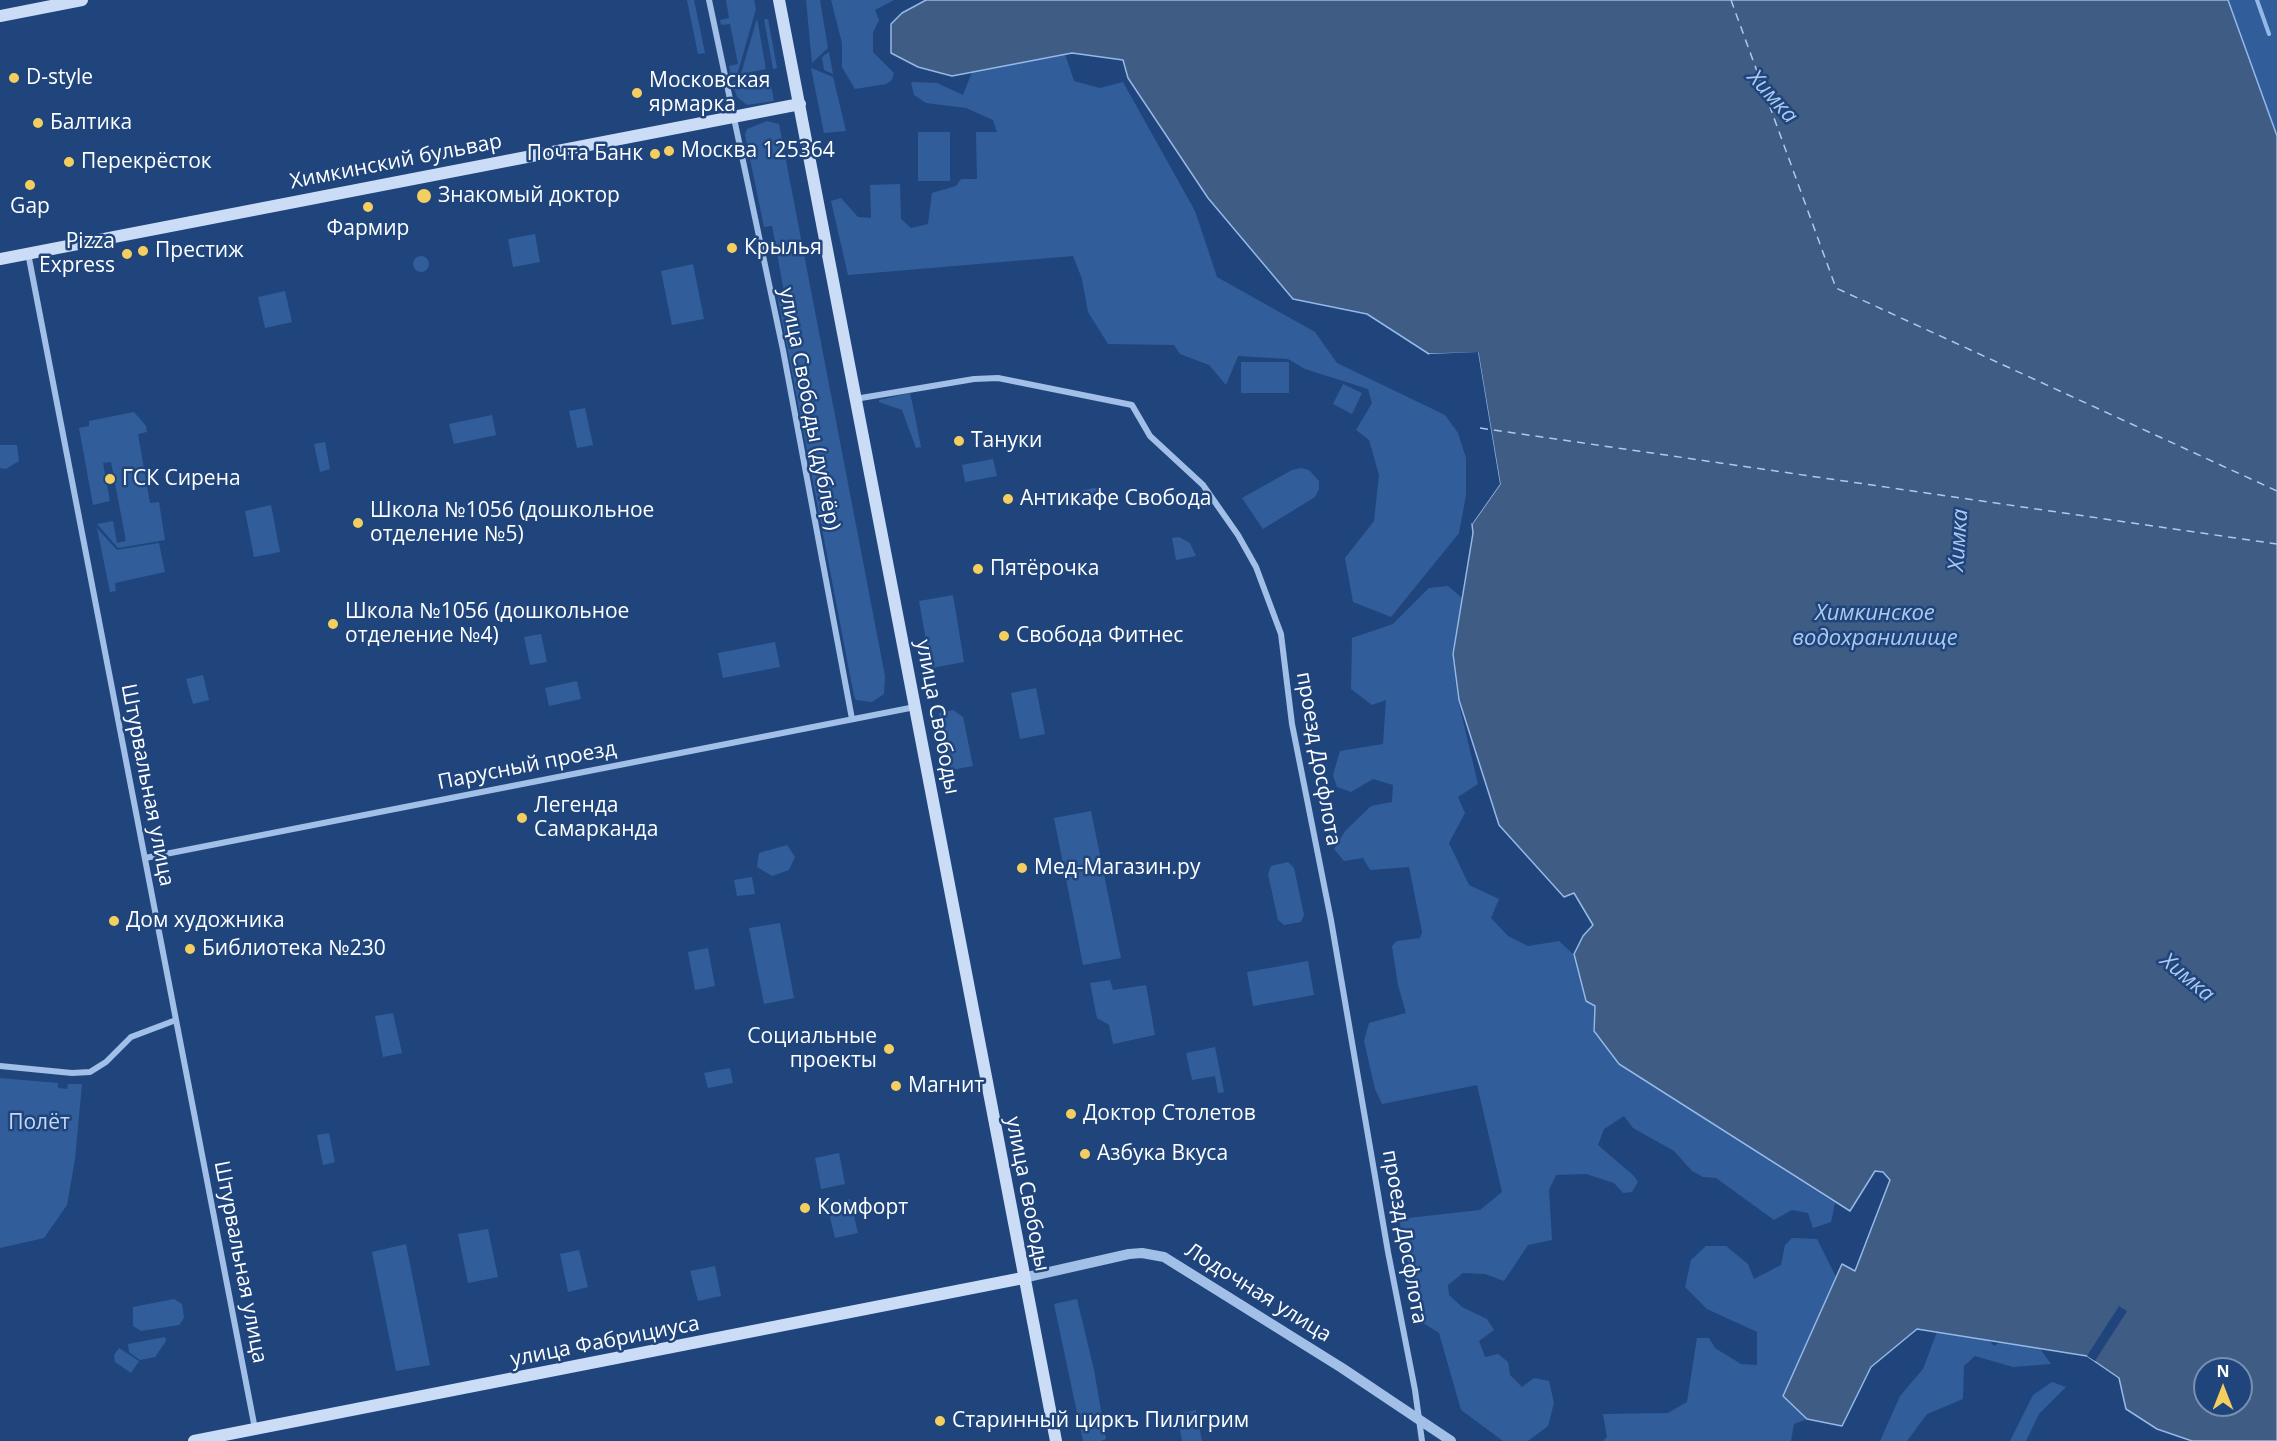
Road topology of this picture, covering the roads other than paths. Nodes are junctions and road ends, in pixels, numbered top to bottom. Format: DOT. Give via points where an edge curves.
graph roads {
  1 [pos="82,0"];
  2 [pos="709,0"];
  3 [pos="779,0"];
  4 [pos="0,16"];
  5 [pos="800,104"];
  6 [pos="733,117"];
  7 [pos="28,254"];
  8 [pos="0,259"];
  9 [pos="854,399"];
  10 [pos="915,707"];
  11 [pos="852,719"];
  12 [pos="145,858"];
  13 [pos="176,1020"];
  14 [pos="0,1066"];
  15 [pos="1023,1278"];
  16 [pos="1420,1421"];
  17 [pos="255,1429"];
  18 [pos="194,1441"];
  19 [pos="1056,1441"];
  20 [pos="1422,1441"];
  21 [pos="1451,1441"];
  1 -- 4 [label="main road"];
  2 -- 6 [label="street, улица Свободы (дублёр)"];
  3 -- 5 [label="main road, улица Свободы"];
  5 -- 6 [label="main road, Химкинский бульвар"];
  5 -- 9 [label="main road, улица Свободы"];
  6 -- 7 [label="main road, Химкинский бульвар"];
  6 -- 11 [label="street, улица Свободы (дублёр)" via="783,350"];
  7 -- 8 [label="main road, Химкинский бульвар"];
  7 -- 12 [label="street, Штурвальная улица"];
  9 -- 10 [label="main road, улица Свободы"];
  9 -- 16 [label="street, проезд Досфлота" via="998,378 1132,405 1150,436 1203,485 1256,567 1281,634 1292,724"];
  10 -- 11 [label="street, Парусный проезд"];
  10 -- 15 [label="main road, улица Свободы"];
  11 -- 12 [label="street, Парусный проезд"];
  12 -- 13 [label="street, Штурвальная улица"];
  13 -- 14 [label="street" via="131,1037 90,1072"];
  13 -- 17 [label="street, Штурвальная улица"];
  15 -- 16 [label="street, Лодочная улица" via="1142,1252 1164,1257"];
  15 -- 17 [label="main road, улица Фабрициуса"];
  15 -- 19 [label="main road, улица Свободы"];
  16 -- 20 [label="street, проезд Досфлота"];
  16 -- 21 [label="street, Лодочная улица"];
  17 -- 18 [label="main road, улица Фабрициуса"];
}
